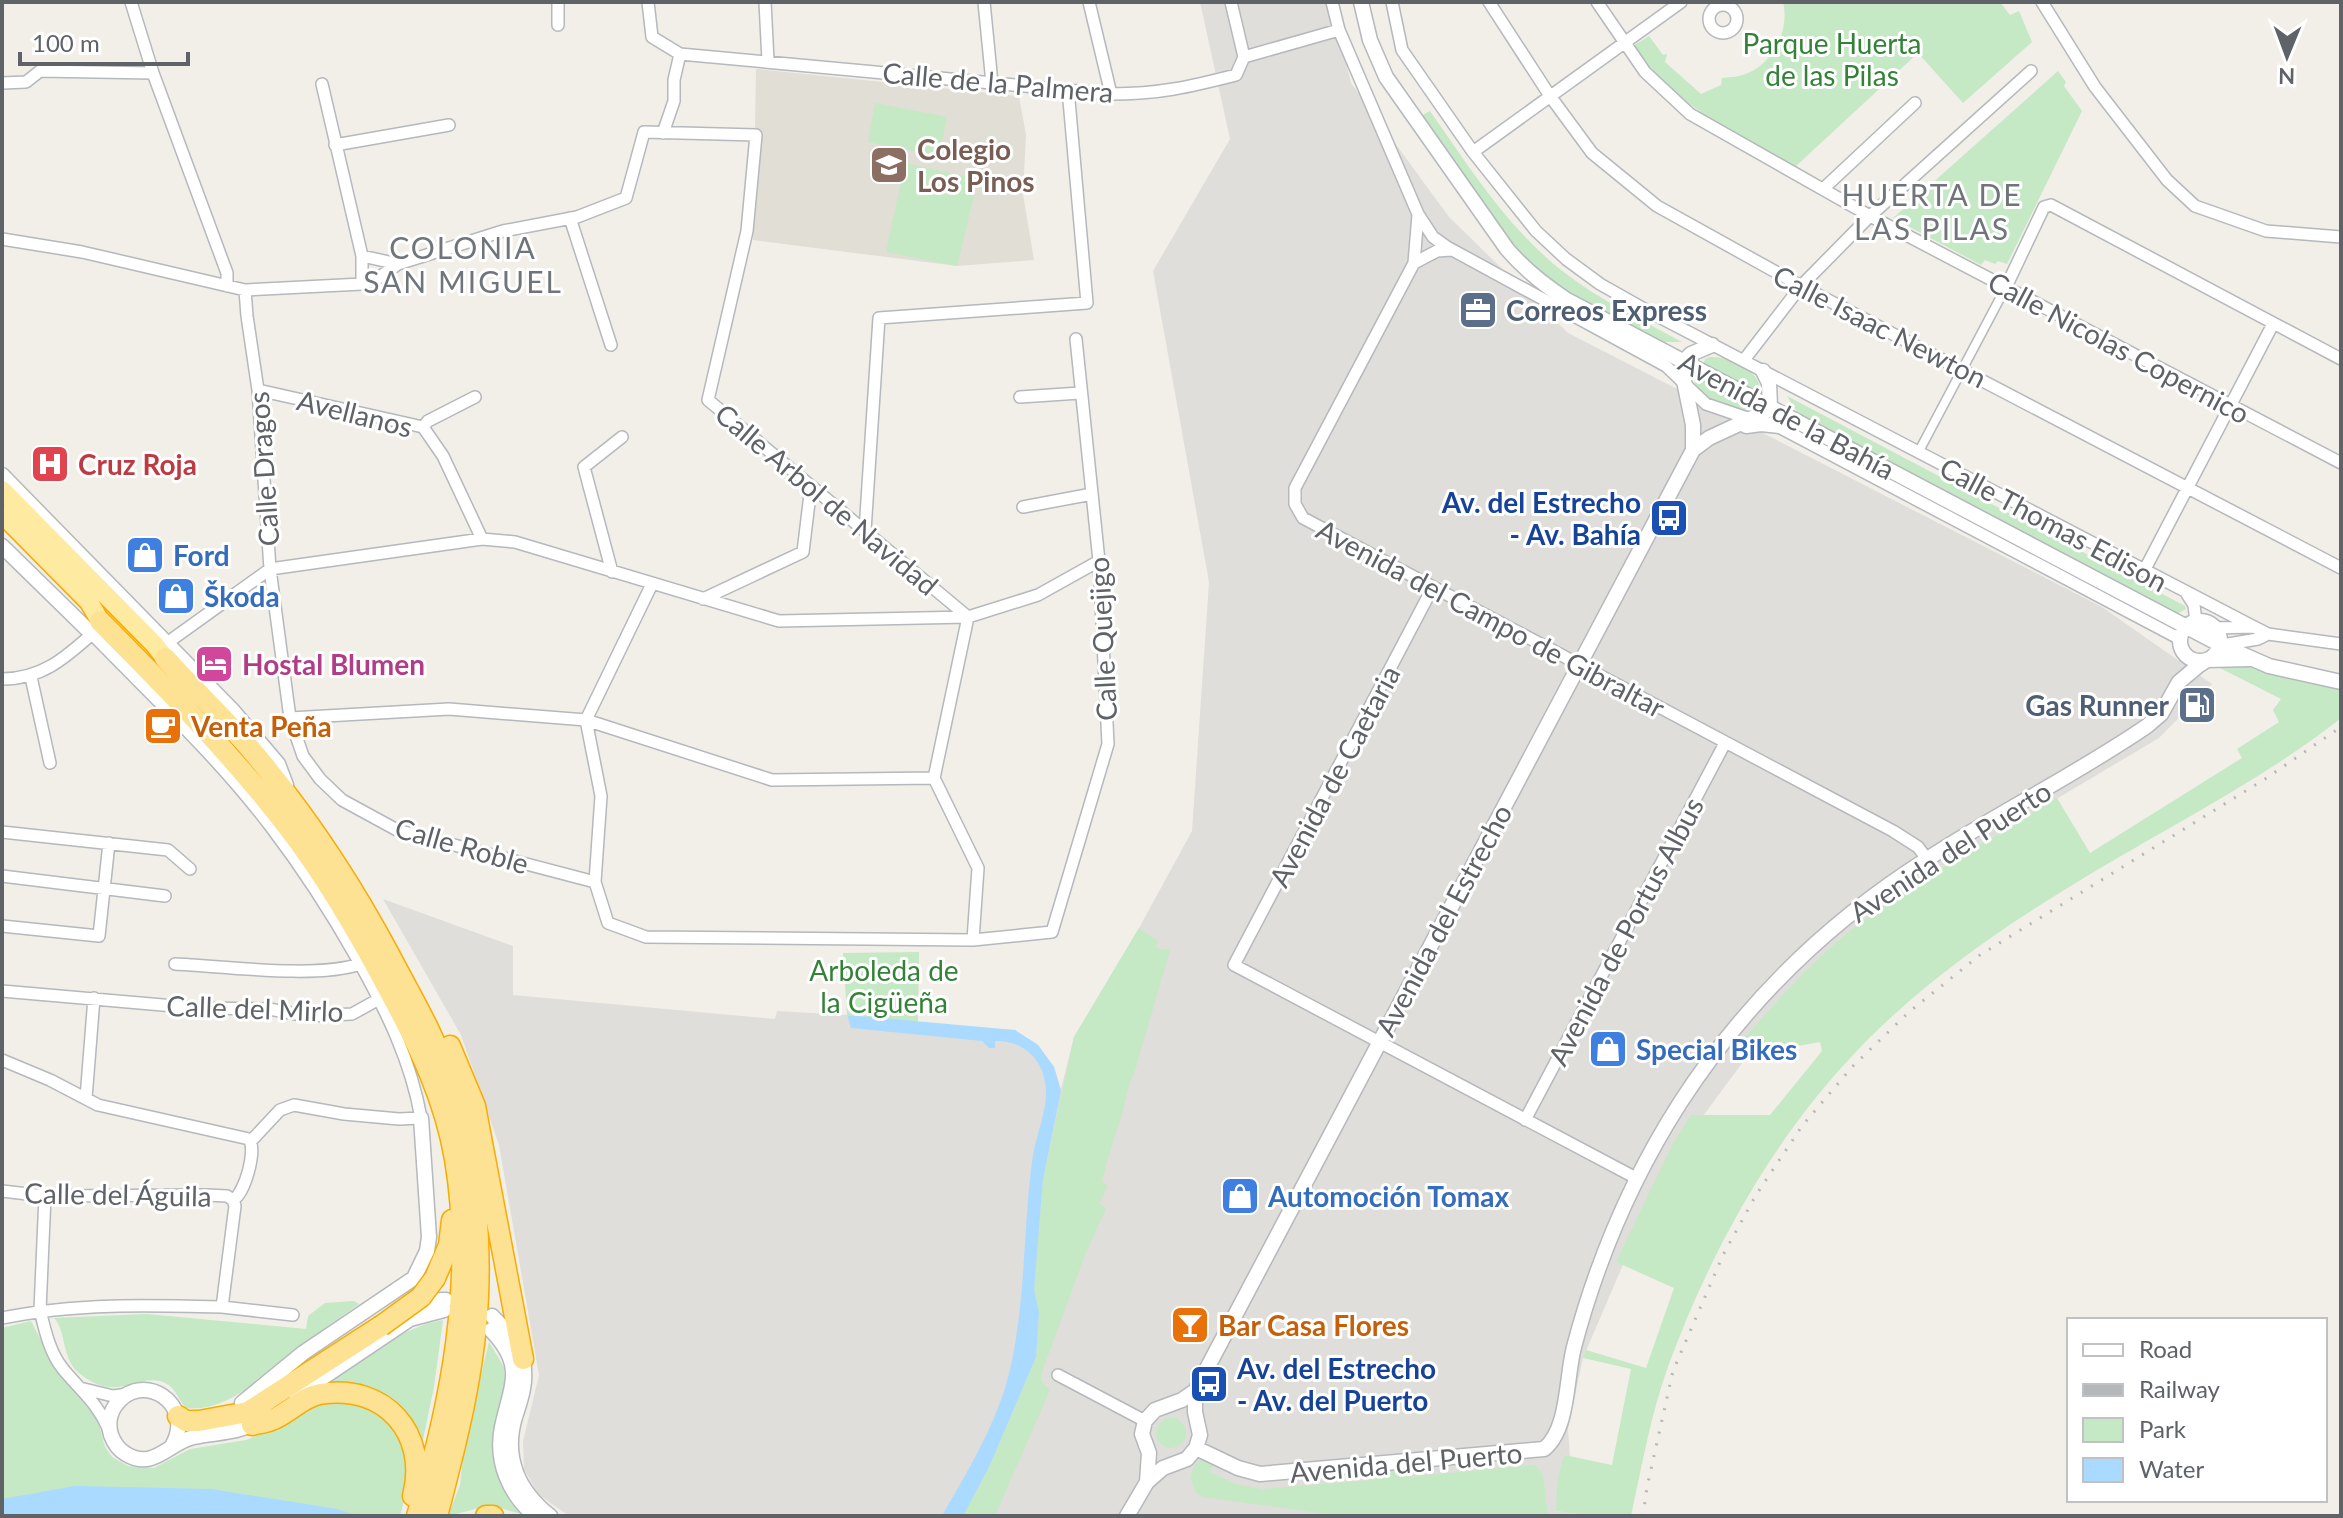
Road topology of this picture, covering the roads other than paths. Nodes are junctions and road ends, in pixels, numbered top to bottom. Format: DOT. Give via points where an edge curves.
graph roads {
  1 [pos="131,2"];
  2 [pos="558,2"];
  3 [pos="648,2"];
  4 [pos="765,2"];
  5 [pos="984,2"];
  6 [pos="1089,2"];
  7 [pos="1231,2"];
  8 [pos="1332,2"];
  9 [pos="1361,2"];
  10 [pos="1392,2"];
  11 [pos="1489,2"];
  12 [pos="1597,2"];
  13 [pos="1681,2"];
  14 [pos="2042,2"];
  15 [pos="558,25"];
  16 [pos="1339,30"];
  17 [pos="1624,43"];
  18 [pos="680,54"];
  19 [pos="1244,57"];
  20 [pos="768,61"];
  21 [pos="2031,71"];
  22 [pos="153,73"];
  23 [pos="2,83"];
  24 [pos="992,83"];
  25 [pos="322,84"];
  26 [pos="1068,89"];
  27 [pos="1111,94"];
  28 [pos="1550,96"];
  29 [pos="1915,103"];
  30 [pos="449,125"];
  31 [pos="663,133"];
  32 [pos="335,145"];
  33 [pos="1473,152"];
  34 [pos="1823,189"];
  35 [pos="1418,214"];
  36 [pos="1870,216"];
  37 [pos="570,218"];
  38 [pos="2341,237"];
  39 [pos="2,239"];
  40 [pos="1451,250"];
  41 [pos="362,256"];
  42 [pos="1414,263"];
  43 [pos="398,264"];
  44 [pos="362,284"];
  45 [pos="227,286"];
  46 [pos="1801,286"];
  47 [pos="2006,287"];
  48 [pos="245,290"];
  49 [pos="2273,324"];
  50 [pos="1076,339"];
  51 [pos="611,345"];
  52 [pos="1712,345"];
  53 [pos="2341,359"];
  54 [pos="1744,360"];
  55 [pos="1684,361"];
  56 [pos="1962,369"];
  57 [pos="1763,371"];
  58 [pos="1683,381"];
  59 [pos="258,390"];
  60 [pos="1080,393"];
  61 [pos="475,397"];
  62 [pos="1020,397"];
  63 [pos="2231,405"];
  64 [pos="1770,406"];
  65 [pos="1749,420"];
  66 [pos="1780,426"];
  67 [pos="423,427"];
  68 [pos="1719,434"];
  69 [pos="622,437"];
  70 [pos="1693,450"];
  71 [pos="1918,453"];
  72 [pos="2341,463"];
  73 [pos="2,475"];
  74 [pos="811,486"];
  75 [pos="2189,487"];
  76 [pos="2,490"];
  77 [pos="1092,494"];
  78 [pos="2,506"];
  79 [pos="1023,507"];
  80 [pos="2,514"];
  81 [pos="2,531"];
  82 [pos="865,531"];
  83 [pos="482,539"];
  84 [pos="2,546"];
  85 [pos="1099,561"];
  86 [pos="2341,568"];
  87 [pos="270,569"];
  88 [pos="2144,571"];
  89 [pos="612,572"];
  90 [pos="652,584"];
  91 [pos="1433,587"];
  92 [pos="2187,594"];
  93 [pos="703,599"];
  94 [pos="968,617"];
  95 [pos="96,627"];
  96 [pos="2254,627"];
  97 [pos="2214,628"];
  98 [pos="2186,634"];
  99 [pos="2268,634"];
  100 [pos="2341,644"];
  101 [pos="2221,645"];
  102 [pos="166,651"];
  103 [pos="2250,659"];
  104 [pos="2207,660"];
  105 [pos="1579,665"];
  106 [pos="31,677"];
  107 [pos="2,679"];
  108 [pos="2179,682"];
  109 [pos="2341,682"];
  110 [pos="290,718"];
  111 [pos="586,720"];
  112 [pos="1725,743"];
  113 [pos="50,763"];
  114 [pos="934,778"];
  115 [pos="2,832"];
  116 [pos="109,843"];
  117 [pos="1927,859"];
  118 [pos="190,869"];
  119 [pos="2,876"];
  120 [pos="595,882"];
  121 [pos="104,889"];
  122 [pos="355,891"];
  123 [pos="165,896"];
  124 [pos="2,926"];
  125 [pos="973,940"];
  126 [pos="175,964"];
  127 [pos="360,964"];
  128 [pos="2,991"];
  129 [pos="94,998"];
  130 [pos="379,999"];
  131 [pos="1378,1041"];
  132 [pos="2,1060"];
  133 [pos="86,1098"];
  134 [pos="421,1118"];
  135 [pos="1525,1120"];
  136 [pos="251,1141"];
  137 [pos="455,1157"];
  138 [pos="1636,1178"];
  139 [pos="2,1191"];
  140 [pos="45,1196"];
  141 [pos="233,1200"];
  142 [pos="222,1307"];
  143 [pos="40,1310"];
  144 [pos="293,1315"];
  145 [pos="2,1318"];
  146 [pos="523,1359"];
  147 [pos="1058,1375"];
  148 [pos="84,1389"];
  149 [pos="1195,1391"];
  150 [pos="129,1394"];
  151 [pos="242,1403"];
  152 [pos="1168,1406"];
  153 [pos="177,1413"];
  154 [pos="1145,1421"];
  155 [pos="1197,1422"];
  156 [pos="252,1425"];
  157 [pos="110,1433"];
  158 [pos="172,1446"];
  159 [pos="1196,1448"];
  160 [pos="1149,1453"];
  161 [pos="1174,1463"];
  162 [pos="1147,1482"];
  163 [pos="414,1516"];
  164 [pos="437,1516"];
  165 [pos="486,1516"];
  166 [pos="493,1516"];
  167 [pos="535,1516"];
  168 [pos="550,1516"];
  169 [pos="1127,1516"];
  1 -- 22 [label="street"];
  2 -- 15 [label="street"];
  3 -- 18 [label="street" via="652,37"];
  4 -- 20 [label="street"];
  5 -- 24 [label="street"];
  6 -- 27 [label="street"];
  7 -- 19 [label="street"];
  8 -- 16 [label="street"];
  9 -- 55 [label="street, Avenida de la Bahía" via="1386,77 1522,266 1567,300"];
  10 -- 33 [label="street, Calle Thomas Edison" via="1402,50"];
  11 -- 28 [label="street, Calle Isaac Newton"];
  12 -- 17 [label="street, Calle Nicolas Copernico"];
  13 -- 17 [label="street"];
  14 -- 38 [label="street" via="2095,87 2167,180 2195,206 2266,231"];
  16 -- 19 [label="street, Calle de la Palmera"];
  16 -- 35 [label="street, Avenida de la Bahía"];
  17 -- 28 [label="street"];
  17 -- 34 [label="street, Calle Nicolas Copernico" via="1645,72 1690,114"];
  18 -- 20 [label="street, Calle de la Palmera"];
  18 -- 31 [label="street" via="674,101"];
  19 -- 27 [label="street, Calle de la Palmera" via="1236,75 1181,90"];
  20 -- 24 [label="street, Calle de la Palmera"];
  21 -- 36 [label="street"];
  22 -- 23 [label="street" via="40,71 26,82"];
  22 -- 45 [label="street" via="227,273"];
  24 -- 26 [label="street, Calle de la Palmera"];
  25 -- 32 [label="street"];
  26 -- 27 [label="street, Calle de la Palmera"];
  26 -- 82 [label="street" via="1087,303 879,318"];
  28 -- 33 [label="street"];
  28 -- 46 [label="street, Calle Isaac Newton" via="1592,153 1657,206"];
  29 -- 34 [label="street"];
  30 -- 32 [label="street"];
  31 -- 37 [label="street" via="644,132 626,198"];
  31 -- 74 [label="street, Calle Arbol de Navidad" via="756,135 747,231 708,400"];
  32 -- 41 [label="street"];
  33 -- 52 [label="street, Calle Thomas Edison" via="1536,231 1566,259 1600,284"];
  34 -- 36 [label="street, Calle Nicolas Copernico"];
  35 -- 40 [label="street, Avenida de la Bahía" via="1433,237"];
  35 -- 42 [label="street, Avenida del Campo de Gibraltar"];
  36 -- 46 [label="street"];
  36 -- 47 [label="street, Calle Nicolas Copernico"];
  37 -- 43 [label="street" via="503,231"];
  37 -- 51 [label="street"];
  39 -- 45 [label="street"];
  40 -- 42 [label="street"];
  40 -- 58 [label="street, Avenida de la Bahía" via="1666,366"];
  41 -- 43 [label="street"];
  41 -- 44 [label="street"];
  42 -- 91 [label="street, Avenida del Campo de Gibraltar" via="1294,496 1303,518"];
  43 -- 44 [label="street"];
  44 -- 48 [label="street"];
  45 -- 48 [label="street"];
  46 -- 54 [label="street"];
  46 -- 56 [label="street, Calle Isaac Newton"];
  47 -- 49 [label="street" via="2044,207 2053,206"];
  47 -- 56 [label="street"];
  47 -- 63 [label="street, Calle Nicolas Copernico"];
  48 -- 59 [label="street, Calle Dragos"];
  49 -- 53 [label="street"];
  49 -- 63 [label="street"];
  50 -- 60 [label="street, Calle Quejigo"];
  52 -- 54 [label="street, Calle Thomas Edison"];
  52 -- 55 [label="street"];
  54 -- 57 [label="street, Calle Thomas Edison"];
  55 -- 58 [label="street"];
  55 -- 64 [label="street, Avenida de la Bahía"];
  56 -- 71 [label="street"];
  56 -- 75 [label="street, Calle Isaac Newton"];
  57 -- 64 [label="street"];
  57 -- 71 [label="street, Calle Thomas Edison"];
  58 -- 65 [label="street, Avenida de la Bahía" via="1706,404"];
  58 -- 70 [label="street"];
  59 -- 67 [label="street, Avellanos"];
  59 -- 87 [label="street, Calle Dragos"];
  60 -- 62 [label="street"];
  60 -- 77 [label="street, Calle Quejigo"];
  61 -- 67 [label="street"];
  63 -- 72 [label="street, Calle Nicolas Copernico"];
  63 -- 75 [label="street"];
  64 -- 65 [label="street"];
  64 -- 98 [label="street, Avenida de la Bahía"];
  65 -- 66 [label="street, Avenida de la Bahía"];
  65 -- 68 [label="street"];
  66 -- 68 [label="street" via="1753,425"];
  66 -- 98 [label="street, Avenida de la Bahía"];
  67 -- 83 [label="street, Avellanos" via="443,456"];
  68 -- 70 [label="street"];
  69 -- 89 [label="street" via="584,467"];
  70 -- 105 [label="street, Avenida del Estrecho"];
  71 -- 88 [label="street, Calle Thomas Edison"];
  73 -- 102 [label="street"];
  74 -- 82 [label="street, Calle Arbol de Navidad"];
  74 -- 93 [label="street" via="803,552"];
  75 -- 86 [label="street, Calle Isaac Newton"];
  75 -- 88 [label="street"];
  76 -- 102 [label="highway"];
  77 -- 79 [label="street"];
  77 -- 85 [label="street, Calle Quejigo"];
  78 -- 102 [label="highway" via="148,650"];
  80 -- 95 [label="highway" via="89,602"];
  81 -- 95 [label="highway"];
  82 -- 94 [label="street, Calle Arbol de Navidad"];
  83 -- 87 [label="street"];
  83 -- 89 [label="street" via="515,542"];
  84 -- 95 [label="street"];
  85 -- 94 [label="street" via="1038,595"];
  85 -- 125 [label="street, Calle Quejigo" via="1108,744 1052,932"];
  87 -- 102 [label="street, Calle Dragos"];
  87 -- 110 [label="street, Calle Roble"];
  88 -- 92 [label="street, Calle Thomas Edison"];
  89 -- 90 [label="street"];
  90 -- 93 [label="street"];
  90 -- 111 [label="street"];
  91 -- 105 [label="street, Avenida del Campo de Gibraltar"];
  91 -- 131 [label="street, Avenida de Caetaria" via="1234,965"];
  92 -- 96 [label="street, Calle Thomas Edison"];
  92 -- 98 [label="street, Calle Thomas Edison" via="2197,614"];
  93 -- 94 [label="street" via="779,621"];
  94 -- 114 [label="street"];
  95 -- 106 [label="street" via="65,658"];
  95 -- 127 [label="street" via="259,811"];
  95 -- 137 [label="highway" via="251,782 321,875 427,1062"];
  96 -- 97 [label="street"];
  96 -- 99 [label="street, Calle Thomas Edison"];
  97 -- 98 [label="street" via="2206,623"];
  97 -- 101 [label="street"];
  98 -- 101 [label="street, Avenida de la Bahía"];
  98 -- 104 [label="street" via="2195,661"];
  98 -- 108 [label="street"];
  99 -- 100 [label="street"];
  99 -- 101 [label="street"];
  101 -- 103 [label="street, Avenida de la Bahía"];
  101 -- 104 [label="street"];
  102 -- 122 [label="highway" via="292,800"];
  103 -- 104 [label="street"];
  103 -- 109 [label="street, Avenida de la Bahía"];
  104 -- 108 [label="street"];
  105 -- 112 [label="street, Avenida del Campo de Gibraltar"];
  105 -- 131 [label="street, Avenida del Estrecho"];
  106 -- 107 [label="street"];
  106 -- 113 [label="street"];
  108 -- 117 [label="street, Avenida del Puerto" via="2161,714 2147,726"];
  110 -- 111 [label="street" via="449,709"];
  110 -- 120 [label="street, Calle Roble" via="303,756 320,779 342,800 397,830"];
  111 -- 114 [label="street" via="772,780"];
  111 -- 120 [label="street" via="601,796"];
  112 -- 117 [label="street, Avenida del Campo de Gibraltar" via="1893,831"];
  112 -- 135 [label="street, Avenida de Portus Albus"];
  114 -- 125 [label="street" via="978,868"];
  115 -- 116 [label="street"];
  116 -- 118 [label="street" via="168,850"];
  116 -- 121 [label="street"];
  117 -- 138 [label="street, Avenida del Puerto" via="1867,900 1775,981 1707,1062"];
  119 -- 121 [label="street"];
  120 -- 125 [label="street" via="608,923 646,937"];
  121 -- 123 [label="street"];
  121 -- 124 [label="street" via="99,936"];
  122 -- 146 [label="highway" via="371,901 401,950 475,1106"];
  122 -- 164 [label="highway" via="444,1068 472,1178 478,1298 463,1407"];
  126 -- 127 [label="street" via="301,970"];
  127 -- 130 [label="street"];
  128 -- 129 [label="street, Calle del Mirlo"];
  129 -- 130 [label="street, Calle del Mirlo" via="307,1016 352,1014"];
  129 -- 133 [label="street"];
  130 -- 134 [label="street, Calle del Mirlo" via="408,1064"];
  131 -- 135 [label="street"];
  131 -- 149 [label="street, Avenida del Estrecho"];
  132 -- 133 [label="street"];
  133 -- 136 [label="street"];
  134 -- 136 [label="street" via="294,1105 280,1110"];
  134 -- 151 [label="street" via="429,1237 414,1278 303,1353"];
  135 -- 138 [label="street"];
  136 -- 141 [label="street" via="242,1192"];
  137 -- 153 [label="highway, bridge" via="448,1172 453,1226 444,1261 421,1297 248,1412 199,1421 186,1421"];
  137 -- 163 [label="highway" via="463,1244 458,1331 444,1421"];
  138 -- 159 [label="street, Avenida del Puerto" via="1608,1241 1574,1348 1557,1434 1544,1449 1260,1474"];
  139 -- 140 [label="street, Calle del Águila"];
  140 -- 141 [label="street, Calle del Águila" via="207,1195"];
  140 -- 143 [label="street"];
  141 -- 142 [label="street"];
  142 -- 143 [label="street" via="129,1304"];
  142 -- 144 [label="street"];
  143 -- 145 [label="street"];
  143 -- 148 [label="street" via="54,1355"];
  146 -- 167 [label="street" via="513,1340 491,1323 508,1353 514,1378 500,1438 502,1463 516,1496"];
  146 -- 168 [label="street" via="524,1388 511,1436 514,1468 523,1490"];
  147 -- 154 [label="street"];
  148 -- 150 [label="street"];
  148 -- 157 [label="street"];
  149 -- 152 [label="street"];
  149 -- 155 [label="street"];
  150 -- 153 [label="street" via="159,1393"];
  150 -- 157 [label="street" via="113,1410"];
  151 -- 153 [label="street" via="214,1413"];
  151 -- 156 [label="street" via="376,1314 411,1301 445,1305 410,1319"];
  152 -- 154 [label="street"];
  152 -- 155 [label="street" via="1188,1411"];
  153 -- 158 [label="street" via="179,1432"];
  154 -- 160 [label="street" via="1142,1441"];
  155 -- 159 [label="street"];
  156 -- 158 [label="street"];
  156 -- 163 [label="highway" via="274,1420 319,1394 348,1393 376,1401 397,1416 417,1457"];
  157 -- 158 [label="street" via="117,1447 137,1459 160,1456"];
  159 -- 161 [label="street" via="1187,1459"];
  160 -- 161 [label="street"];
  160 -- 162 [label="street"];
  161 -- 162 [label="street"];
  162 -- 169 [label="street"];
  165 -- 166 [label="highway"];
}
